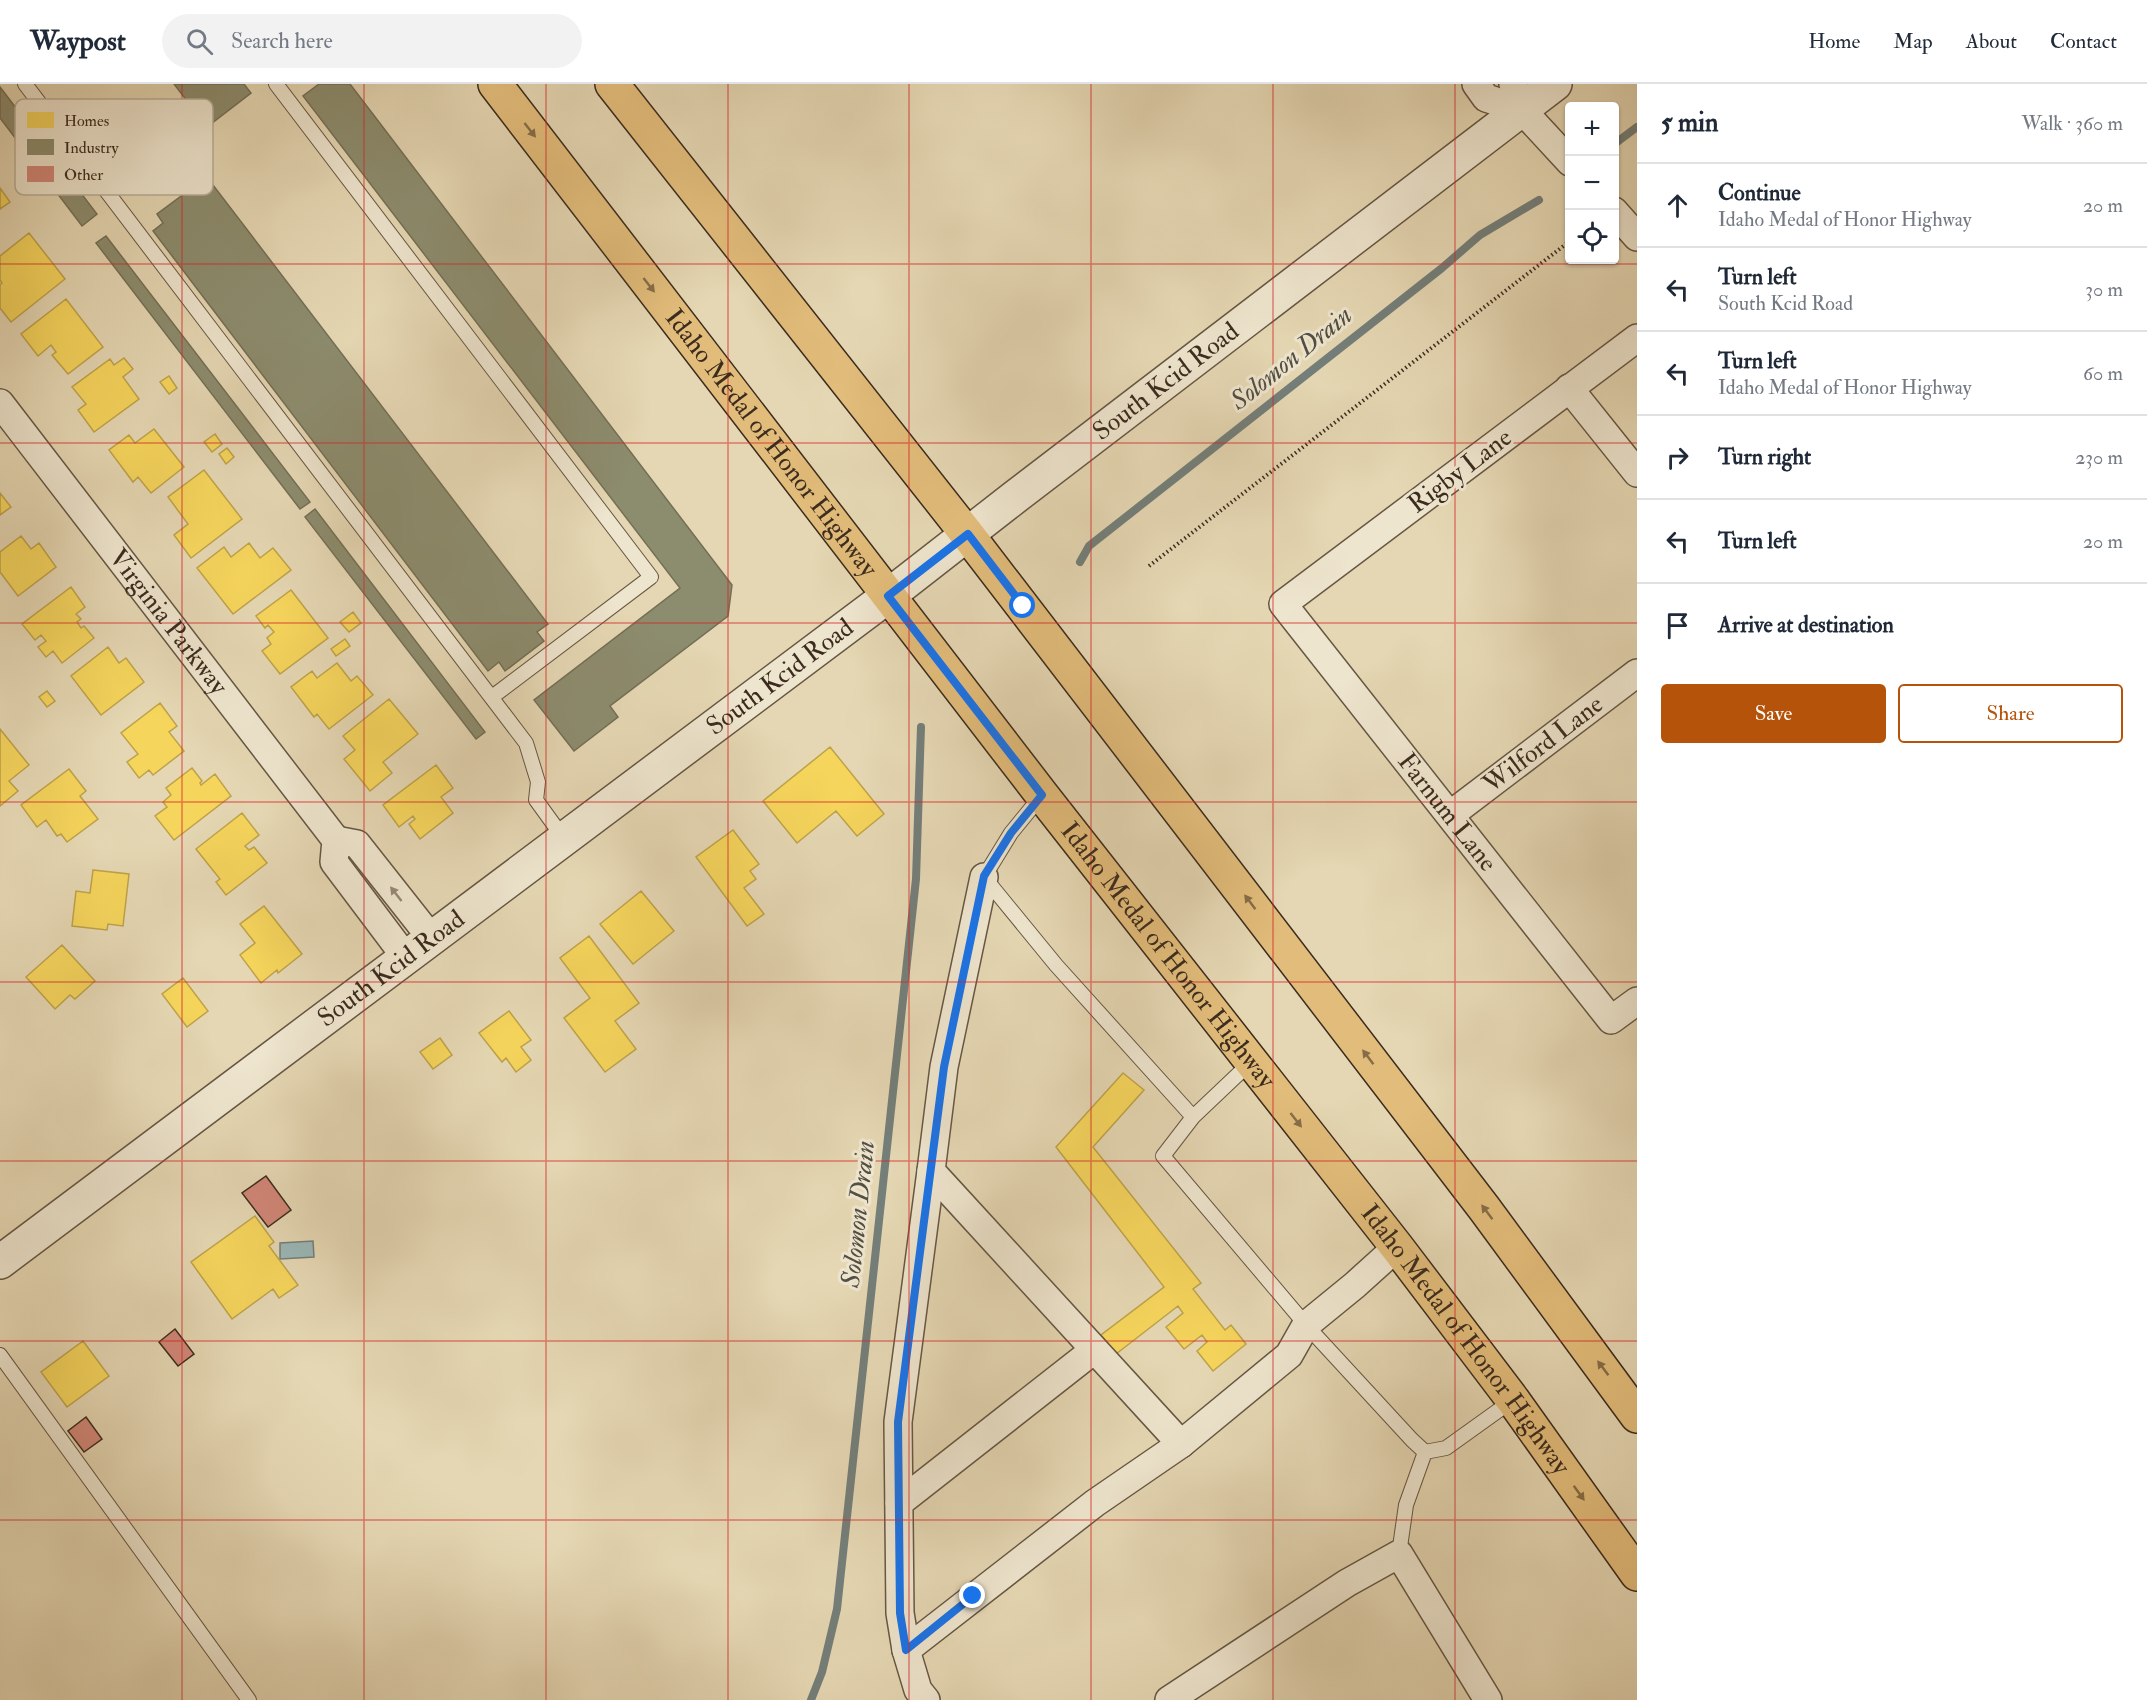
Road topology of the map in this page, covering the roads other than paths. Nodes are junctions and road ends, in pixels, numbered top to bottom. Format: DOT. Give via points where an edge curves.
graph roads {
  1 [pos="25,84"];
  2 [pos="276,84"];
  3 [pos="495,84"];
  4 [pos="612,84"];
  5 [pos="1476,84"];
  6 [pos="1555,84"];
  7 [pos="1517,97"];
  8 [pos="36,99"];
  9 [pos="1565,157"];
  10 [pos="110,195"];
  11 [pos="1619,216"];
  12 [pos="1637,237"];
  13 [pos="1637,338"];
  14 [pos="1569,388"];
  15 [pos="0,403"];
  16 [pos="1637,472"];
  17 [pos="968,534"];
  18 [pos="888,596"];
  19 [pos="1283,604"];
  20 [pos="1637,674"];
  21 [pos="492,697"];
  22 [pos="1042,795"];
  23 [pos="1450,815"];
  24 [pos="565,840"];
  25 [pos="984,876"];
  26 [pos="419,949"];
  27 [pos="1637,1001"];
  28 [pos="1251,1062"];
  29 [pos="1193,1117"];
  30 [pos="931,1171"];
  31 [pos="1396,1247"];
  32 [pos="0,1262"];
  33 [pos="1306,1325"];
  34 [pos="1094,1350"];
  35 [pos="0,1355"];
  36 [pos="1513,1400"];
  37 [pos="1637,1416"];
  38 [pos="1181,1444"];
  39 [pos="1425,1452"];
  40 [pos="899,1503"];
  41 [pos="1399,1554"];
  42 [pos="1637,1574"];
  43 [pos="906,1650"];
  44 [pos="249,1700"];
  45 [pos="926,1700"];
  46 [pos="1169,1700"];
  47 [pos="1488,1700"];
  1 -- 8 [label="lane"];
  2 -- 21 [label="lane" via="651,577"];
  3 -- 18 [label="main road, Idaho Medal of Honor Highway, one-way"];
  4 -- 17 [label="main road"];
  5 -- 7 [label="street" via="1486,98"];
  6 -- 7 [label="street, South Kcid Road"];
  7 -- 9 [label="street"];
  7 -- 17 [label="street, South Kcid Road"];
  10 -- 21 [label="lane"];
  11 -- 12 [label="street"];
  13 -- 14 [label="street, Rigby Lane"];
  14 -- 16 [label="street"];
  14 -- 19 [label="street, Rigby Lane"];
  15 -- 26 [label="street, Virginia Parkway" via="336,840 357,844"];
  17 -- 18 [label="street, South Kcid Road"];
  37 -- 17 [label="main road, one-way" via="1484,1208"];
  18 -- 22 [label="main road, Idaho Medal of Honor Highway"];
  18 -- 24 [label="street, South Kcid Road"];
  19 -- 23 [label="street, Farnum Lane"];
  20 -- 23 [label="street, Wilford Lane"];
  21 -- 24 [label="lane" via="526,743 538,782 536,800"];
  22 -- 25 [label="lane" via="1011,833"];
  22 -- 28 [label="main road, Idaho Medal of Honor Highway"];
  23 -- 27 [label="street, Farnum Lane" via="1611,1020"];
  24 -- 26 [label="street, South Kcid Road"];
  25 -- 29 [label="lane" via="1056,965"];
  25 -- 30 [label="street" via="944,1067"];
  26 -- 32 [label="street, South Kcid Road"];
  28 -- 29 [label="lane"];
  28 -- 31 [label="main road, Idaho Medal of Honor Highway, one-way"];
  29 -- 33 [label="lane" via="1163,1156"];
  30 -- 34 [label="street"];
  30 -- 40 [label="street" via="898,1422"];
  31 -- 33 [label="street"];
  31 -- 36 [label="main road, Idaho Medal of Honor Highway"];
  33 -- 38 [label="street" via="1289,1355"];
  33 -- 39 [label="lane"];
  34 -- 38 [label="street"];
  34 -- 40 [label="street"];
  35 -- 44 [label="lane"];
  36 -- 39 [label="lane" via="1446,1448"];
  36 -- 42 [label="main road, Idaho Medal of Honor Highway, one-way"];
  38 -- 43 [label="street" via="1095,1503"];
  39 -- 41 [label="lane" via="1406,1505"];
  40 -- 43 [label="street" via="900,1613"];
  41 -- 46 [label="street" via="1347,1583"];
  41 -- 47 [label="street"];
  43 -- 45 [label="street" via="918,1690"];
}
